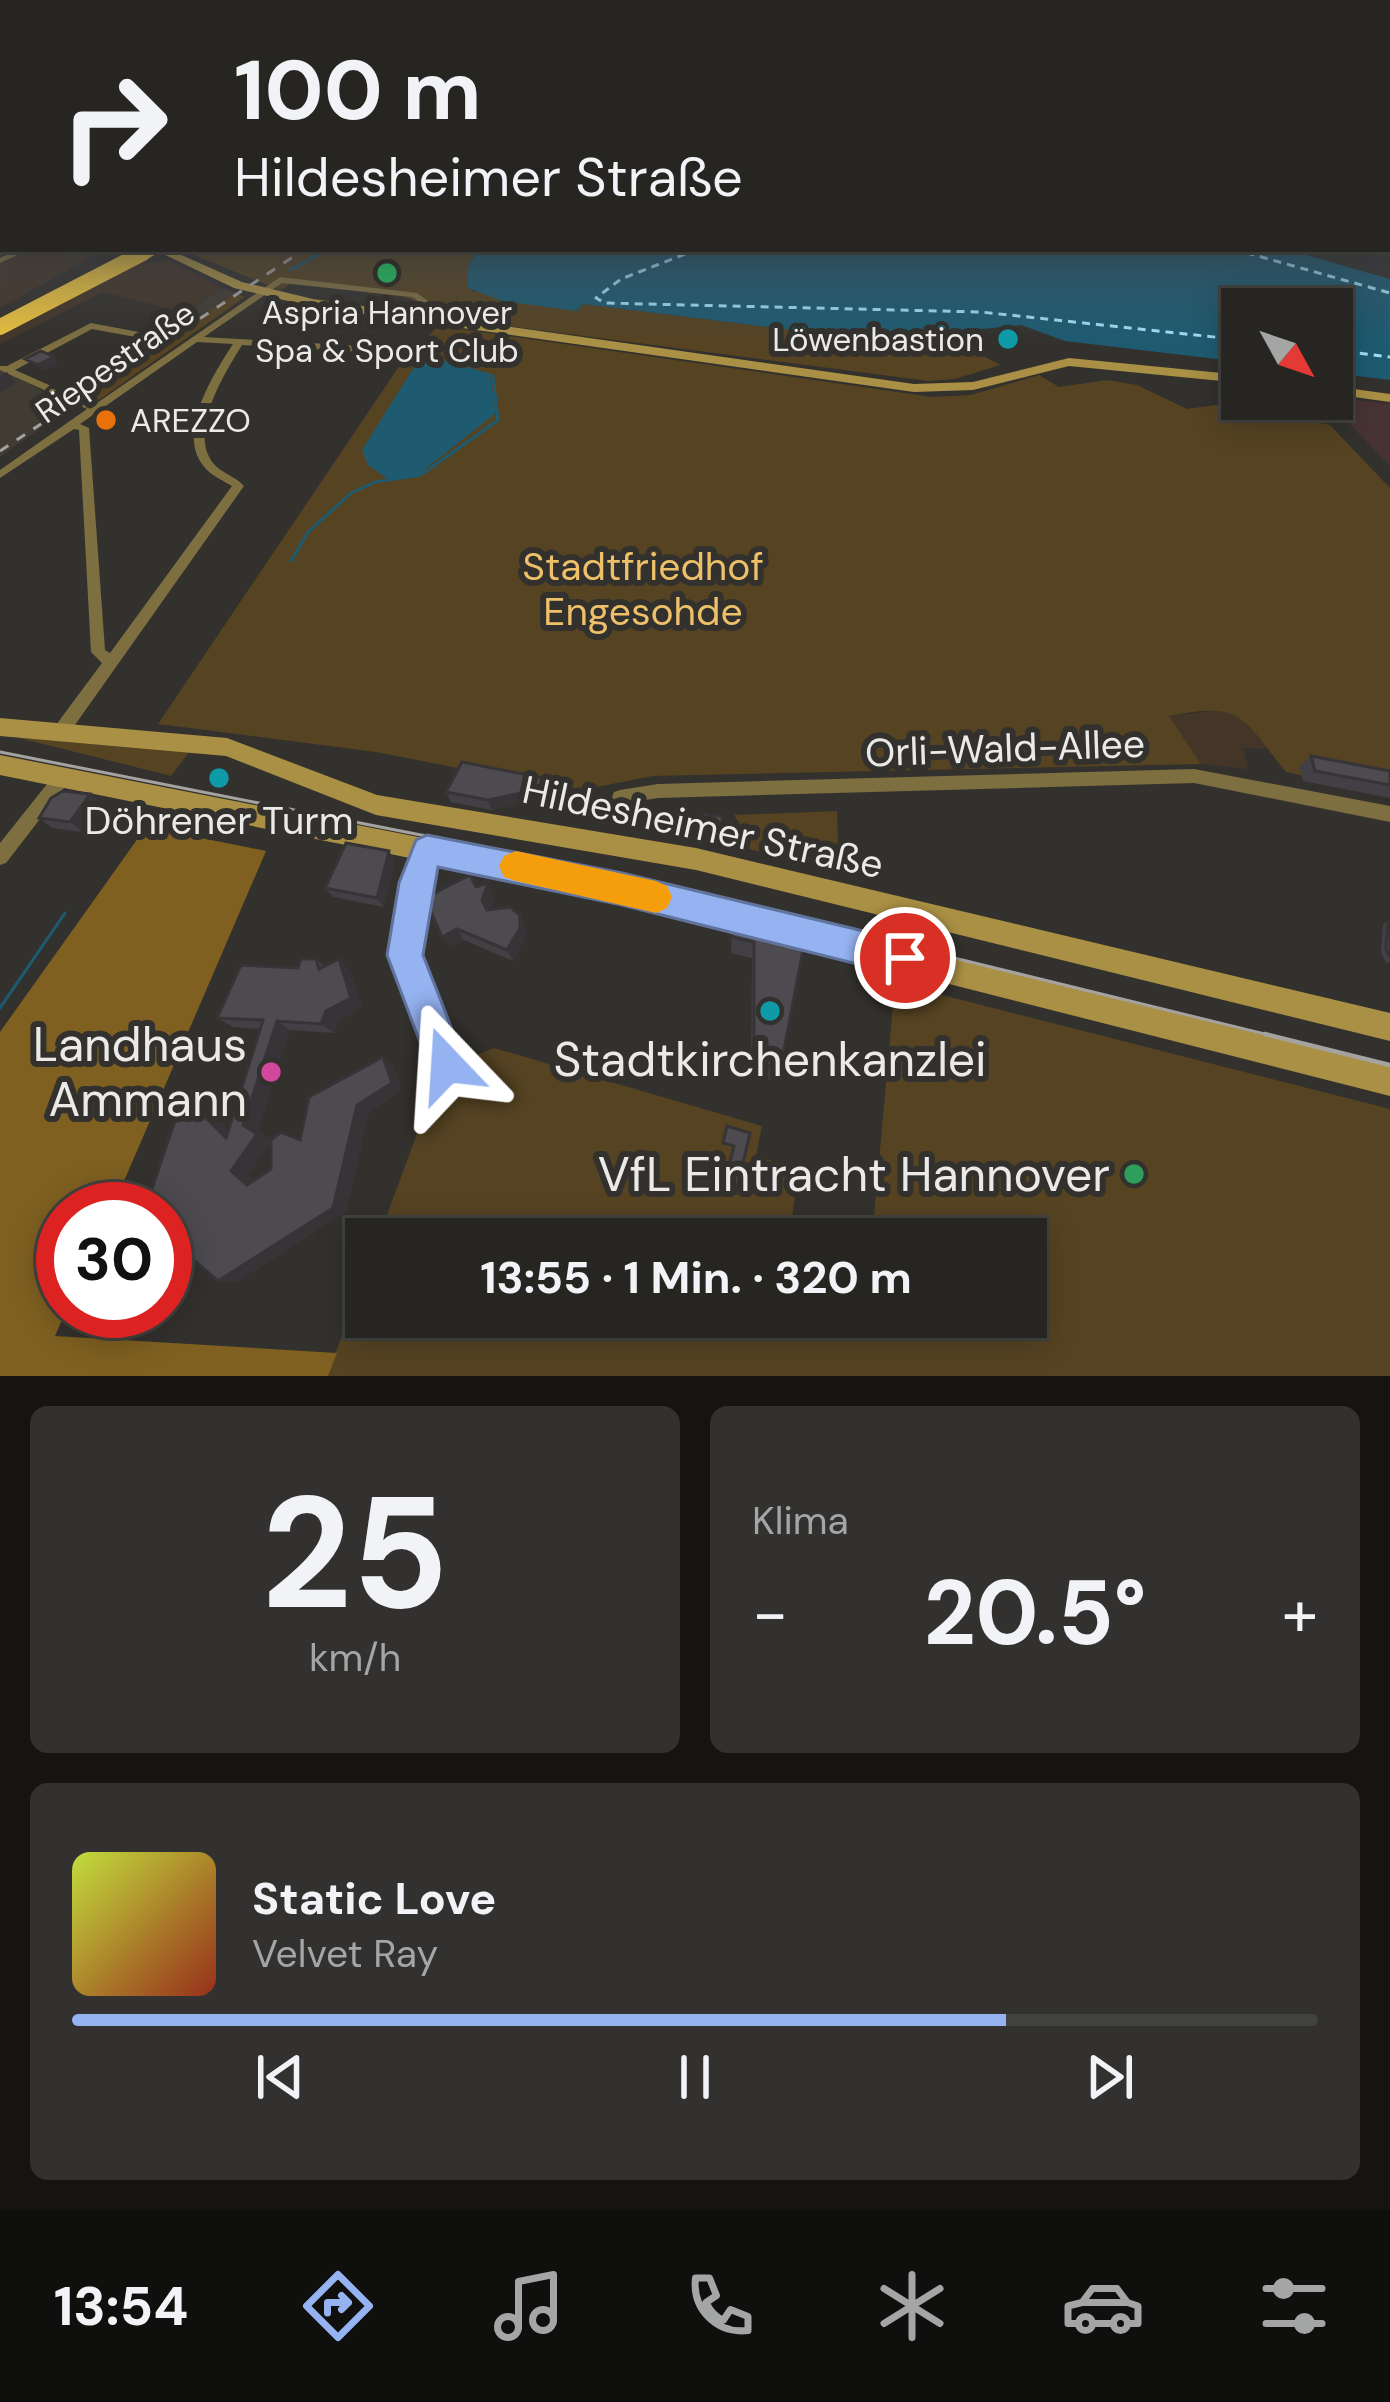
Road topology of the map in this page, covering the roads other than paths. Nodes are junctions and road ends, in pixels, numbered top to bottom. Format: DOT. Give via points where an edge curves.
graph roads {
  1 [pos="146,252"];
  2 [pos="146,252"];
  3 [pos="161,252"];
  4 [pos="174,256"];
  5 [pos="101,273"];
  6 [pos="260,292"];
  7 [pos="427,320"];
  8 [pos="0,325"];
  9 [pos="140,334"];
  10 [pos="194,339"];
  11 [pos="239,342"];
  12 [pos="379,350"];
  13 [pos="4,369"];
  14 [pos="1221,378"];
  15 [pos="1353,393"];
  16 [pos="1390,398"];
  17 [pos="95,409"];
  18 [pos="72,425"];
  19 [pos="0,475"];
  20 [pos="112,662"];
  21 [pos="0,727"];
  22 [pos="59,734"];
  23 [pos="0,765"];
  24 [pos="61,779"];
  25 [pos="620,797"];
  26 [pos="1390,814"];
  27 [pos="427,850"];
  28 [pos="0,857"];
  29 [pos="1390,1027"];
  30 [pos="447,1065"];
  31 [pos="1390,1081"];
  1 -- 5 [label="main road"];
  2 -- 8 [label="highway, bridge"];
  3 -- 4 [label="main road"];
  4 -- 5 [label="main road"];
  4 -- 6 [label="main road"];
  5 -- 8 [label="main road"];
  6 -- 7 [label="main road"];
  6 -- 7 [label="street, Riepestraße" via="297,280 414,295 427,303"];
  6 -- 10 [label="street, Riepestraße"];
  7 -- 14 [label="main road" via="933,390 1069,362"];
  9 -- 13 [label="street" via="91,326"];
  10 -- 11 [label="street"];
  10 -- 17 [label="street, Riepestraße"];
  11 -- 12 [label="street"];
  11 -- 20 [label="street" via="218,375 200,444 210,466 238,486"];
  13 -- 17 [label="street"];
  15 -- 16 [label="main road"];
  17 -- 18 [label="street, Riepestraße"];
  18 -- 19 [label="street, Riepestraße"];
  18 -- 20 [label="street" via="84,428 98,652"];
  20 -- 22 [label="street"];
  21 -- 22 [label="main road, Hildesheimer Straße"];
  22 -- 29 [label="main road, Hildesheimer Straße" via="226,747 376,805 696,860"];
  23 -- 24 [label="main road, Hildesheimer Straße"];
  24 -- 27 [label="main road, Hildesheimer Straße"];
  24 -- 28 [label="street"];
  25 -- 26 [label="street, Orli-Wald-Allee" via="1194,776"];
  27 -- 30 [label="street" via="405,955"];
  27 -- 31 [label="main road, Hildesheimer Straße" via="644,894"];
}
